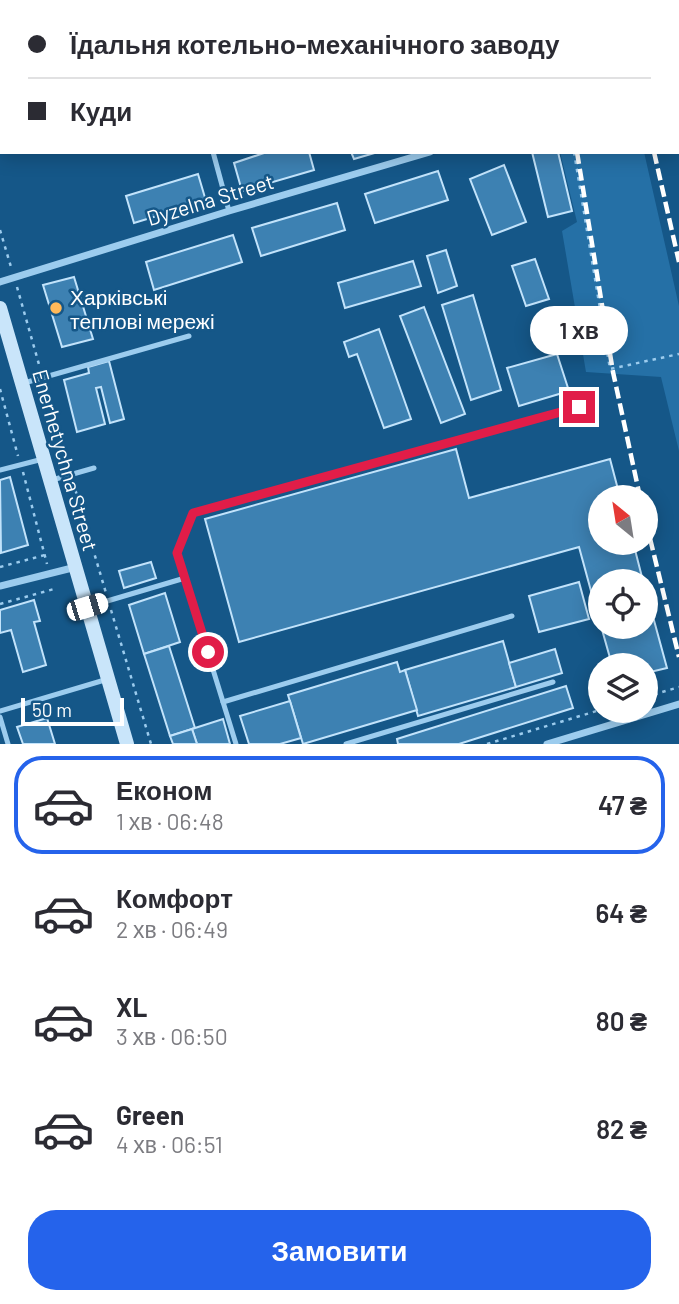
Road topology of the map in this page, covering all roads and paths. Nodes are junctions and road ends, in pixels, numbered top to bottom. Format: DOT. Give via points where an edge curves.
graph roads {
  1 [pos="214,154"];
  2 [pos="423,154"];
  3 [pos="574,154"];
  4 [pos="229,211"];
  5 [pos="0,230"];
  6 [pos="14,278"];
  7 [pos="0,282"];
  8 [pos="0,308"];
  9 [pos="189,336"];
  10 [pos="679,354"];
  11 [pos="42,377"];
  12 [pos="21,383"];
  13 [pos="0,388"];
  14 [pos="579,407"];
  15 [pos="43,459"];
  16 [pos="21,465"];
  17 [pos="94,468"];
  18 [pos="0,470"];
  19 [pos="71,475"];
  20 [pos="49,481"];
  21 [pos="45,555"];
  22 [pos="0,567"];
  23 [pos="75,567"];
  24 [pos="50,574"];
  25 [pos="185,578"];
  26 [pos="0,586"];
  27 [pos="54,589"];
  28 [pos="108,601"];
  29 [pos="0,604"];
  30 [pos="87,607"];
  31 [pos="512,616"];
  32 [pos="108,679"];
  33 [pos="553,682"];
  34 [pos="679,687"];
  35 [pos="658,693"];
  36 [pos="223,702"];
  37 [pos="679,704"];
  38 [pos="0,711"];
  39 [pos="588,714"];
  40 [pos="0,717"];
  41 [pos="8,744"];
  42 [pos="127,744"];
  43 [pos="151,744"];
  44 [pos="236,744"];
  45 [pos="346,744"];
  46 [pos="486,744"];
  47 [pos="547,744"];
  1 -- 4 [label="lane"];
  2 -- 4 [label="street, Dyzelna Street"];
  3 -- 10 [label="path" via="610,369"];
  4 -- 6 [label="street, Dyzelna Street"];
  5 -- 6 [label="path"];
  6 -- 7 [label="street, Dyzelna Street"];
  6 -- 11 [label="path"];
  8 -- 12 [label="street, Enerhetychna Street"];
  9 -- 11 [label="lane"];
  11 -- 12 [label="lane"];
  11 -- 19 [label="path"];
  12 -- 15 [label="street, Enerhetychna Street"];
  13 -- 16 [label="path"];
  14 -- 25 [label="lane" via="193,513 177,553"];
  15 -- 16 [label="lane"];
  15 -- 20 [label="street, Enerhetychna Street"];
  16 -- 18 [label="lane"];
  16 -- 21 [label="path"];
  17 -- 19 [label="lane"];
  19 -- 20 [label="lane"];
  19 -- 28 [label="path"];
  20 -- 23 [label="street, Enerhetychna Street"];
  21 -- 22 [label="path"];
  21 -- 24 [label="path"];
  23 -- 24 [label="street"];
  23 -- 30 [label="street, Enerhetychna Street"];
  24 -- 26 [label="street"];
  25 -- 28 [label="lane"];
  25 -- 36 [label="lane"];
  27 -- 29 [label="path"];
  28 -- 30 [label="lane"];
  28 -- 43 [label="path"];
  30 -- 32 [label="street, Enerhetychna Street"];
  31 -- 36 [label="lane"];
  32 -- 38 [label="lane"];
  32 -- 42 [label="street, Enerhetychna Street"];
  33 -- 45 [label="lane"];
  34 -- 35 [label="path"];
  36 -- 44 [label="lane"];
  37 -- 47 [label="street"];
  39 -- 46 [label="path"];
  40 -- 41 [label="lane"];
}
